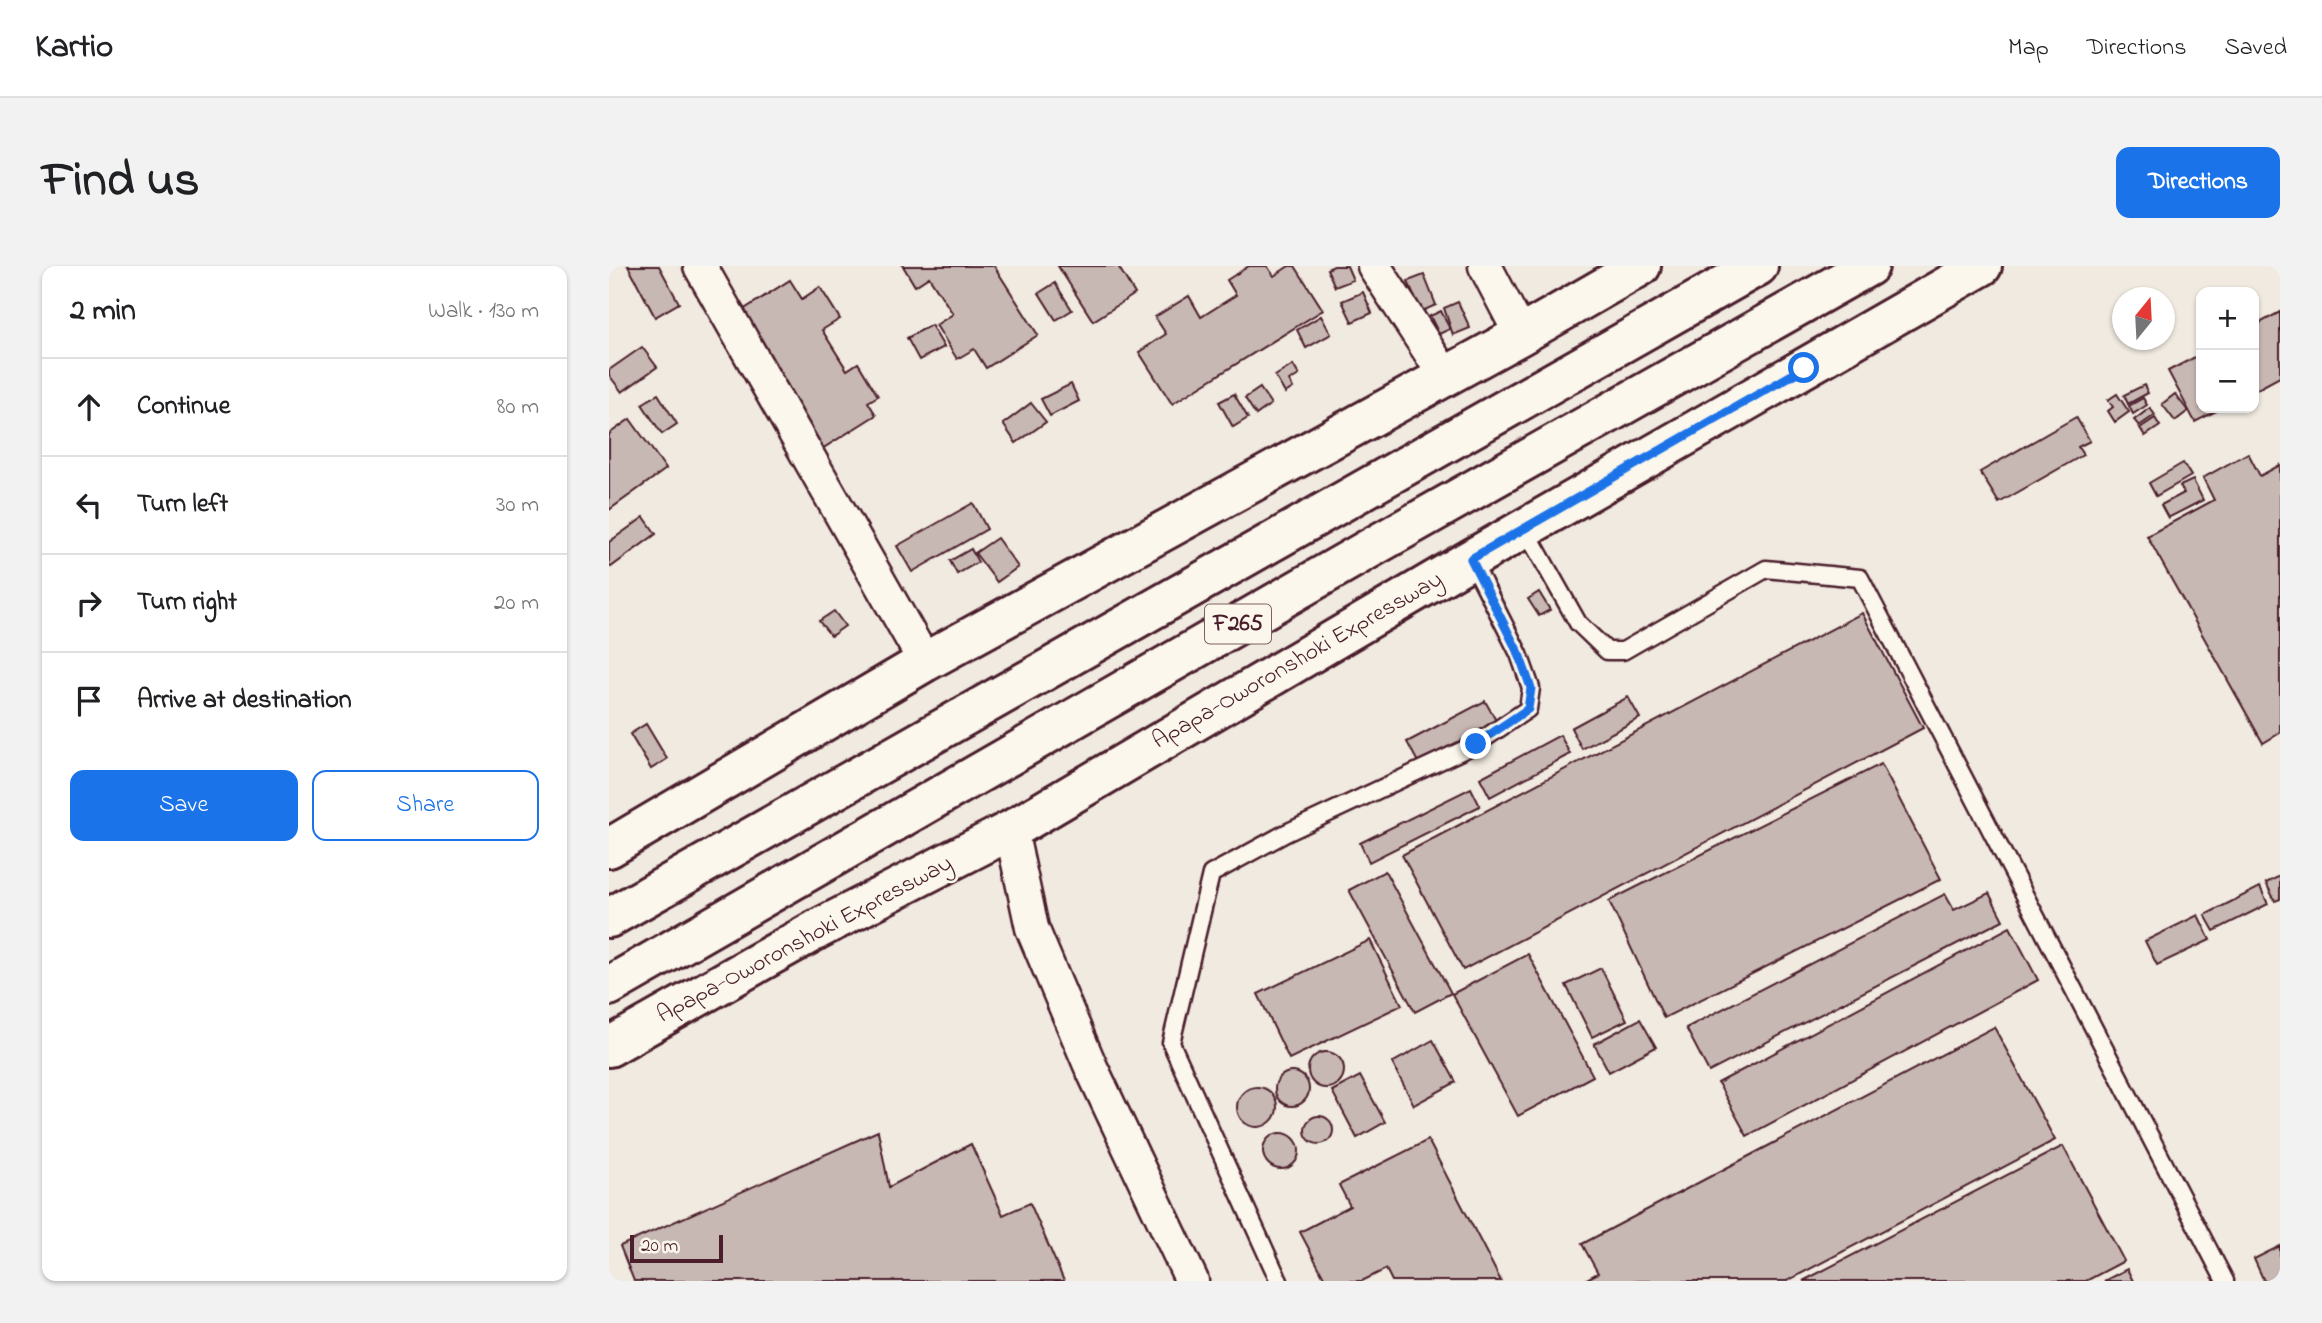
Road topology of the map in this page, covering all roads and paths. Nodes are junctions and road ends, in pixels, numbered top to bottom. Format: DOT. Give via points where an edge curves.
graph roads {
  1 [pos="700,266"];
  2 [pos="1374,266"];
  3 [pos="1485,266"];
  4 [pos="1641,266"];
  5 [pos="1758,266"];
  6 [pos="1869,266"];
  7 [pos="1982,266"];
  8 [pos="1521,335"];
  9 [pos="1446,377"];
  10 [pos="1524,529"];
  11 [pos="1471,559"];
  12 [pos="925,662"];
  13 [pos="1011,830"];
  14 [pos="609,848"];
  15 [pos="609,918"];
  16 [pos="609,986"];
  17 [pos="609,1046"];
  18 [pos="1192,1281"];
  19 [pos="1279,1281"];
  20 [pos="2225,1281"];
  1 -- 12 [label="street"];
  2 -- 9 [label="street"];
  3 -- 8 [label="street"];
  4 -- 8 [label="main road"];
  5 -- 15 [label="main road, F265"];
  6 -- 16 [label="main road, F265"];
  7 -- 10 [label="main road, Apapa-Oworonshoki Expressway"];
  8 -- 9 [label="main road"];
  9 -- 12 [label="main road"];
  10 -- 11 [label="main road, Apapa-Oworonshoki Expressway"];
  10 -- 20 [label="lane" via="1578,623 1607,651 1623,651 1766,569 1860,578"];
  11 -- 13 [label="main road, Apapa-Oworonshoki Expressway"];
  11 -- 19 [label="lane" via="1519,654 1531,688 1528,709 1476,744 1286,833 1211,874 1171,1043"];
  12 -- 14 [label="main road"];
  13 -- 17 [label="main road, Apapa-Oworonshoki Expressway" via="816,930"];
  13 -- 18 [label="street" via="1032,928 1090,1065"];
}
